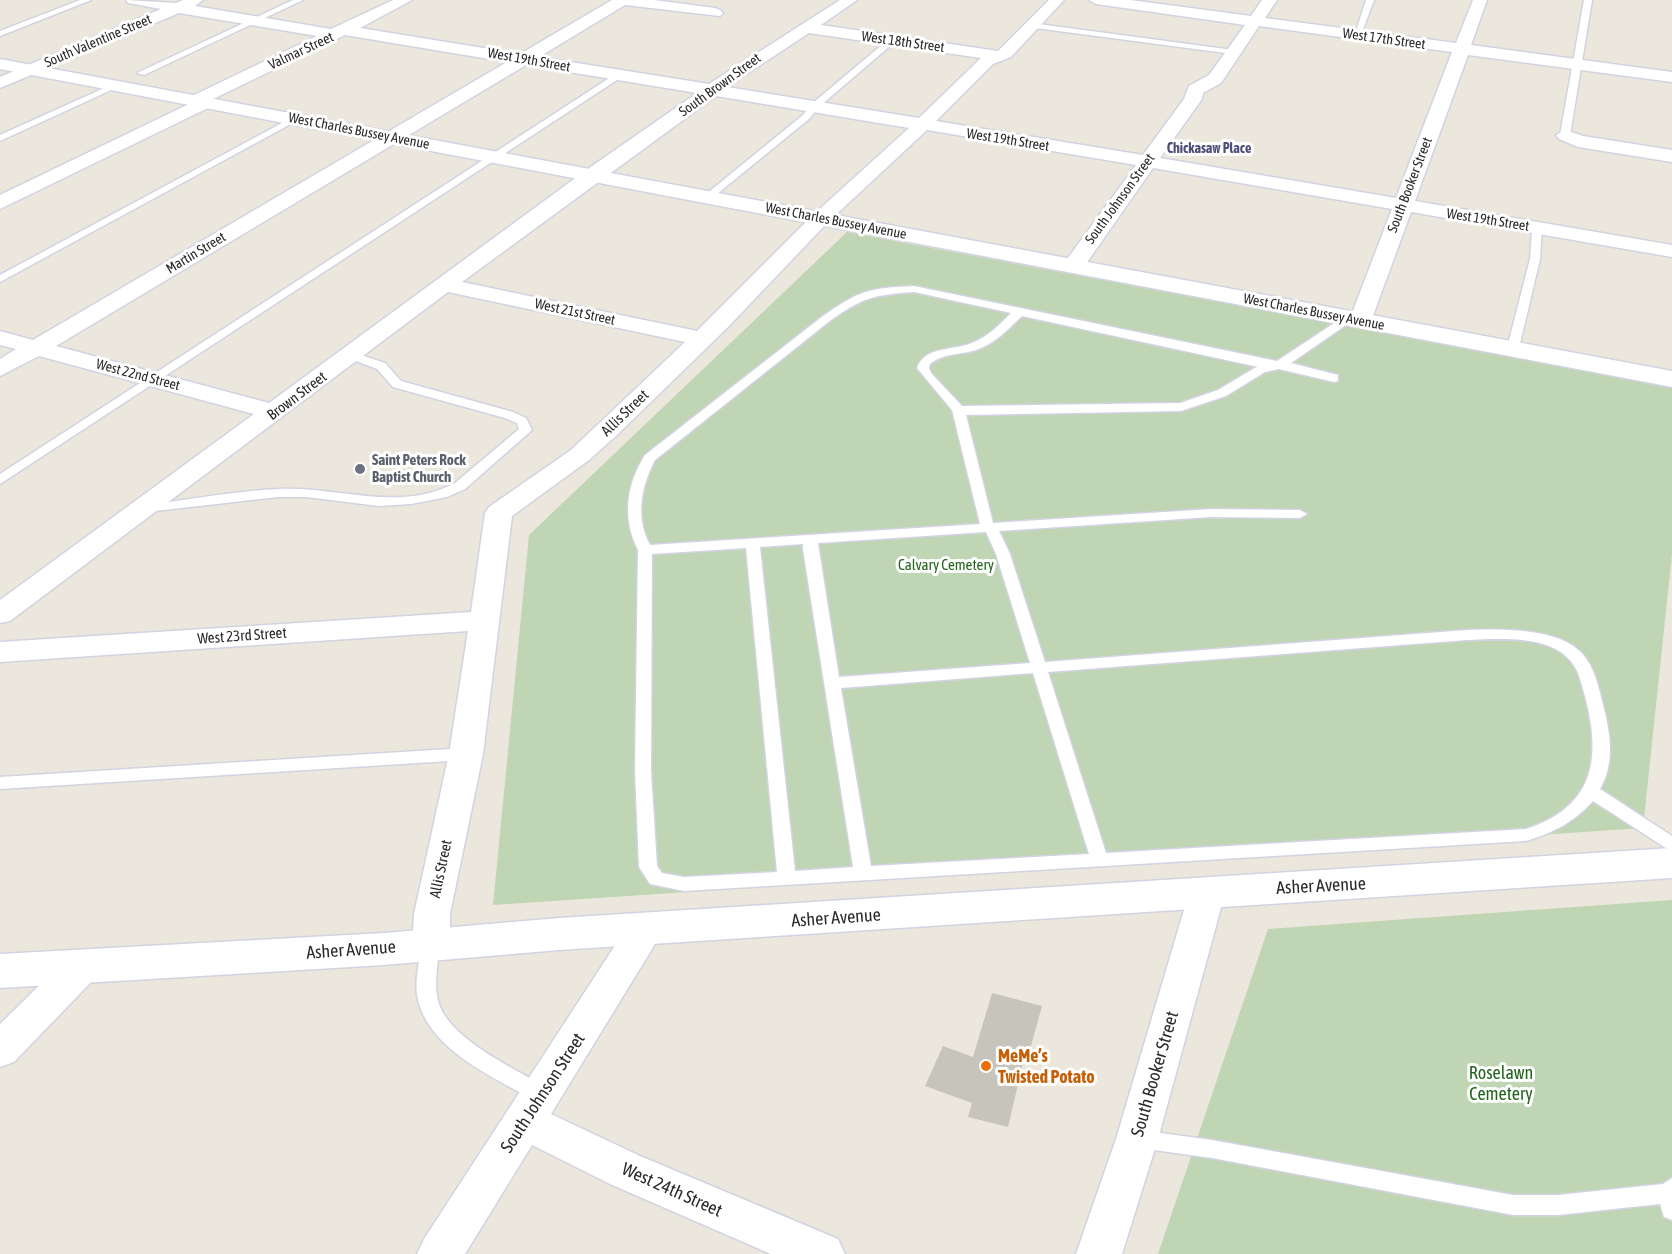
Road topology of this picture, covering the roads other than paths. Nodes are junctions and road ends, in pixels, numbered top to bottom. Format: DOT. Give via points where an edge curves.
graph roads {
  1 [pos="87,0"];
  2 [pos="133,0"];
  3 [pos="196,0"];
  4 [pos="299,0"];
  5 [pos="405,0"];
  6 [pos="622,0"];
  7 [pos="850,0"];
  8 [pos="1057,0"];
  9 [pos="1096,0"];
  10 [pos="1270,0"];
  11 [pos="1370,0"];
  12 [pos="1480,0"];
  13 [pos="1588,0"];
  14 [pos="178,8"];
  15 [pos="715,13"];
  16 [pos="255,21"];
  17 [pos="1253,21"];
  18 [pos="1031,25"];
  19 [pos="807,28"];
  20 [pos="340,32"];
  21 [pos="0,34"];
  22 [pos="1357,35"];
  23 [pos="893,40"];
  24 [pos="1462,49"];
  25 [pos="1233,52"];
  26 [pos="999,56"];
  27 [pos="522,59"];
  28 [pos="0,64"];
  29 [pos="1578,65"];
  30 [pos="30,70"];
  31 [pos="141,73"];
  32 [pos="617,76"];
  33 [pos="1672,77"];
  34 [pos="0,83"];
  35 [pos="116,86"];
  36 [pos="712,92"];
  37 [pos="200,102"];
  38 [pos="814,109"];
  39 [pos="296,119"];
  40 [pos="921,126"];
  41 [pos="1565,135"];
  42 [pos="393,137"];
  43 [pos="0,138"];
  44 [pos="492,156"];
  45 [pos="1672,156"];
  46 [pos="1147,161"];
  47 [pos="592,175"];
  48 [pos="708,197"];
  49 [pos="0,203"];
  50 [pos="1402,206"];
  51 [pos="820,219"];
  52 [pos="1537,229"];
  53 [pos="1672,251"];
  54 [pos="1073,266"];
  55 [pos="0,279"];
  56 [pos="447,285"];
  57 [pos="1020,311"];
  58 [pos="1360,321"];
  59 [pos="0,338"];
  60 [pos="702,339"];
  61 [pos="36,348"];
  62 [pos="1513,348"];
  63 [pos="352,356"];
  64 [pos="1280,365"];
  65 [pos="0,369"];
  66 [pos="1334,378"];
  67 [pos="154,379"];
  68 [pos="1672,379"];
  69 [pos="958,409"];
  70 [pos="276,412"];
  71 [pos="0,480"];
  72 [pos="142,510"];
  73 [pos="1299,514"];
  74 [pos="991,528"];
  75 [pos="811,538"];
  76 [pos="752,542"];
  77 [pos="645,550"];
  78 [pos="0,614"];
  79 [pos="484,621"];
  80 [pos="0,652"];
  81 [pos="1040,668"];
  82 [pos="832,683"];
  83 [pos="466,754"];
  84 [pos="0,783"];
  85 [pos="1590,791"];
  86 [pos="1672,845"];
  87 [pos="1100,858"];
  88 [pos="1672,864"];
  89 [pos="863,873"];
  90 [pos="787,878"];
  91 [pos="1207,893"];
  92 [pos="644,931"];
  93 [pos="431,944"];
  94 [pos="83,966"];
  95 [pos="0,971"];
  96 [pos="0,1050"];
  97 [pos="533,1108"];
  98 [pos="1137,1139"];
  99 [pos="1671,1197"];
  100 [pos="774,1245"];
  101 [pos="440,1254"];
  102 [pos="822,1254"];
  103 [pos="1099,1254"];
  1 -- 21 [label="lane"];
  2 -- 14 [label="street, West 19th Street"];
  3 -- 14 [label="street, South Valentine Street"];
  4 -- 16 [label="lane"];
  5 -- 20 [label="street, Valmar Street"];
  6 -- 15 [label="street"];
  6 -- 27 [label="street, Martin Street"];
  7 -- 19 [label="street, South Brown Street"];
  8 -- 18 [label="street, Allis Street"];
  9 -- 17 [label="street, West 17th Street"];
  10 -- 17 [label="street, South Johnson Street"];
  11 -- 22 [label="lane"];
  12 -- 24 [label="street, South Booker Street"];
  13 -- 29 [label="lane"];
  14 -- 16 [label="street, West 19th Street"];
  14 -- 30 [label="street, South Valentine Street"];
  16 -- 20 [label="street, West 19th Street"];
  16 -- 31 [label="lane"];
  17 -- 22 [label="street, West 17th Street"];
  17 -- 25 [label="street, South Johnson Street"];
  18 -- 25 [label="lane"];
  18 -- 26 [label="street, Allis Street"];
  19 -- 23 [label="street, West 18th Street"];
  19 -- 36 [label="street, South Brown Street"];
  20 -- 27 [label="street, West 19th Street"];
  20 -- 37 [label="street, Valmar Street"];
  22 -- 24 [label="street, West 17th Street"];
  23 -- 26 [label="street, West 18th Street"];
  23 -- 38 [label="lane"];
  24 -- 29 [label="street, West 17th Street"];
  24 -- 50 [label="street, South Booker Street"];
  25 -- 46 [label="street, South Johnson Street" via="1215,79 1195,90 1193,99"];
  26 -- 40 [label="street, Allis Street" via="987,61"];
  27 -- 32 [label="street, West 19th Street"];
  27 -- 42 [label="street, Martin Street"];
  28 -- 30 [label="street, West Charles Bussey Avenue"];
  29 -- 33 [label="street, West 17th Street"];
  29 -- 41 [label="lane"];
  30 -- 34 [label="street, South Valentine Street"];
  30 -- 35 [label="street, West Charles Bussey Avenue"];
  32 -- 36 [label="street, West 19th Street"];
  32 -- 44 [label="lane"];
  35 -- 37 [label="street, West Charles Bussey Avenue"];
  35 -- 43 [label="lane"];
  36 -- 38 [label="street, West 19th Street"];
  36 -- 47 [label="street, South Brown Street"];
  37 -- 39 [label="street, West Charles Bussey Avenue"];
  37 -- 49 [label="street, Valmar Street"];
  38 -- 40 [label="street, West 19th Street"];
  38 -- 48 [label="lane"];
  39 -- 42 [label="street, West Charles Bussey Avenue"];
  39 -- 55 [label="lane"];
  40 -- 46 [label="street, West 19th Street"];
  40 -- 51 [label="street, Allis Street"];
  41 -- 45 [label="street" via="1578,141"];
  42 -- 44 [label="street, West Charles Bussey Avenue"];
  42 -- 61 [label="street, Martin Street"];
  44 -- 47 [label="street, West Charles Bussey Avenue"];
  44 -- 67 [label="lane"];
  46 -- 50 [label="street, West 19th Street"];
  46 -- 54 [label="street, South Johnson Street"];
  47 -- 48 [label="street, West Charles Bussey Avenue"];
  47 -- 56 [label="street, Brown Street"];
  48 -- 51 [label="street, West Charles Bussey Avenue"];
  50 -- 52 [label="street, West 19th Street"];
  50 -- 58 [label="street, South Booker Street"];
  51 -- 54 [label="street, West Charles Bussey Avenue"];
  51 -- 60 [label="street, Allis Street"];
  52 -- 53 [label="street, West 19th Street"];
  52 -- 62 [label="lane" via="1535,259"];
  54 -- 58 [label="street, West Charles Bussey Avenue"];
  56 -- 60 [label="street, West 21st Street"];
  56 -- 63 [label="street, Brown Street"];
  57 -- 64 [label="lane"];
  57 -- 69 [label="lane" via="982,343 935,355 925,362 926,374"];
  57 -- 77 [label="lane" via="914,289 878,291 856,298 650,458 638,478 634,497 638,539"];
  58 -- 62 [label="street, West Charles Bussey Avenue"];
  58 -- 64 [label="lane" via="1344,322"];
  59 -- 61 [label="street, West 22nd Street"];
  60 -- 79 [label="street, Allis Street" via="580,455 499,513"];
  61 -- 65 [label="street, Martin Street"];
  61 -- 67 [label="street, West 22nd Street"];
  62 -- 68 [label="street, West Charles Bussey Avenue"];
  63 -- 70 [label="street, Brown Street"];
  63 -- 72 [label="lane" via="381,366 397,384 509,415 522,421 526,430 447,493 379,502 306,493 278,494"];
  64 -- 66 [label="lane"];
  64 -- 69 [label="lane" via="1261,369 1222,393 1181,407"];
  67 -- 70 [label="street, West 22nd Street"];
  67 -- 71 [label="lane"];
  69 -- 74 [label="lane" via="984,520"];
  70 -- 72 [label="street, Brown Street"];
  72 -- 78 [label="street, Brown Street"];
  73 -- 74 [label="lane" via="1211,513"];
  74 -- 75 [label="lane"];
  74 -- 81 [label="lane"];
  75 -- 76 [label="lane"];
  75 -- 82 [label="lane"];
  76 -- 77 [label="lane"];
  76 -- 90 [label="lane"];
  77 -- 90 [label="lane" via="644,771 648,867 657,879 684,884"];
  79 -- 80 [label="street, West 23rd Street"];
  79 -- 83 [label="street, Allis Street"];
  81 -- 82 [label="lane"];
  81 -- 85 [label="lane" via="1467,635 1500,634 1538,640 1570,650 1586,670 1601,729 1602,759"];
  81 -- 87 [label="lane"];
  82 -- 89 [label="lane"];
  83 -- 84 [label="lane"];
  83 -- 93 [label="street, Allis Street" via="432,914"];
  85 -- 86 [label="lane"];
  85 -- 87 [label="lane" via="1561,822 1526,835"];
  87 -- 89 [label="lane"];
  88 -- 91 [label="street, Asher Avenue"];
  89 -- 90 [label="lane"];
  91 -- 92 [label="street, Asher Avenue"];
  91 -- 98 [label="street, South Booker Street"];
  92 -- 93 [label="street, Asher Avenue"];
  92 -- 97 [label="street, South Johnson Street"];
  93 -- 94 [label="street, Asher Avenue"];
  93 -- 97 [label="lane" via="429,1004 438,1024"];
  94 -- 95 [label="street, Asher Avenue"];
  94 -- 96 [label="street"];
  97 -- 100 [label="street, West 24th Street" via="626,1170"];
  97 -- 101 [label="street, South Johnson Street"];
  98 -- 99 [label="lane" via="1212,1149 1513,1205"];
  98 -- 103 [label="street, South Booker Street"];
  100 -- 102 [label="street, West 24th Street"];
}
